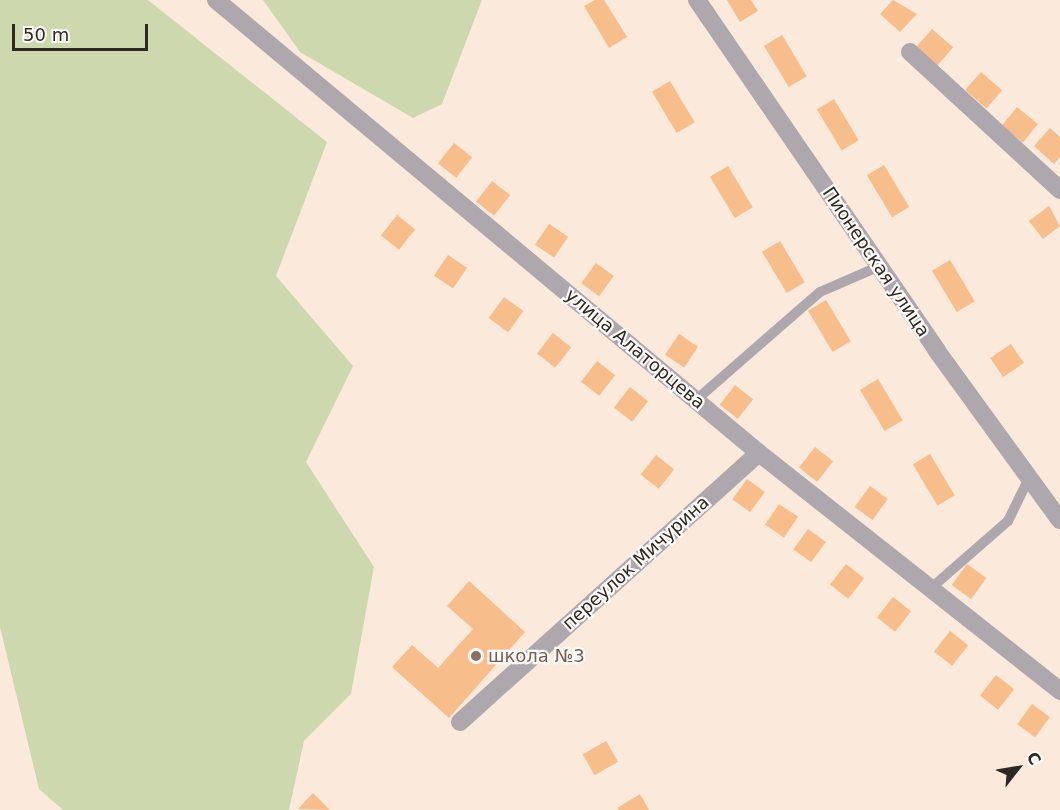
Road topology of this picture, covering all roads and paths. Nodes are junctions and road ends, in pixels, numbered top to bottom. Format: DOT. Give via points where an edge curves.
graph roads {
  1 [pos="216,0"];
  2 [pos="697,0"];
  3 [pos="910,52"];
  4 [pos="1060,190"];
  5 [pos="880,266"];
  6 [pos="696,400"];
  7 [pos="759,453"];
  8 [pos="1029,478"];
  9 [pos="1060,520"];
  10 [pos="930,589"];
  11 [pos="1060,691"];
  12 [pos="460,722"];
  1 -- 6 [label="street, улица Алаторцева"];
  2 -- 5 [label="street, Пионерская улица"];
  3 -- 4 [label="street"];
  5 -- 6 [label="lane" via="820,292"];
  5 -- 8 [label="street, Пионерская улица"];
  6 -- 7 [label="street, улица Алаторцева"];
  7 -- 10 [label="street, улица Алаторцева"];
  7 -- 12 [label="street, переулок Мичурина"];
  8 -- 9 [label="street, Пионерская улица"];
  8 -- 10 [label="lane" via="1008,521"];
  10 -- 11 [label="street, улица Алаторцева"];
}
